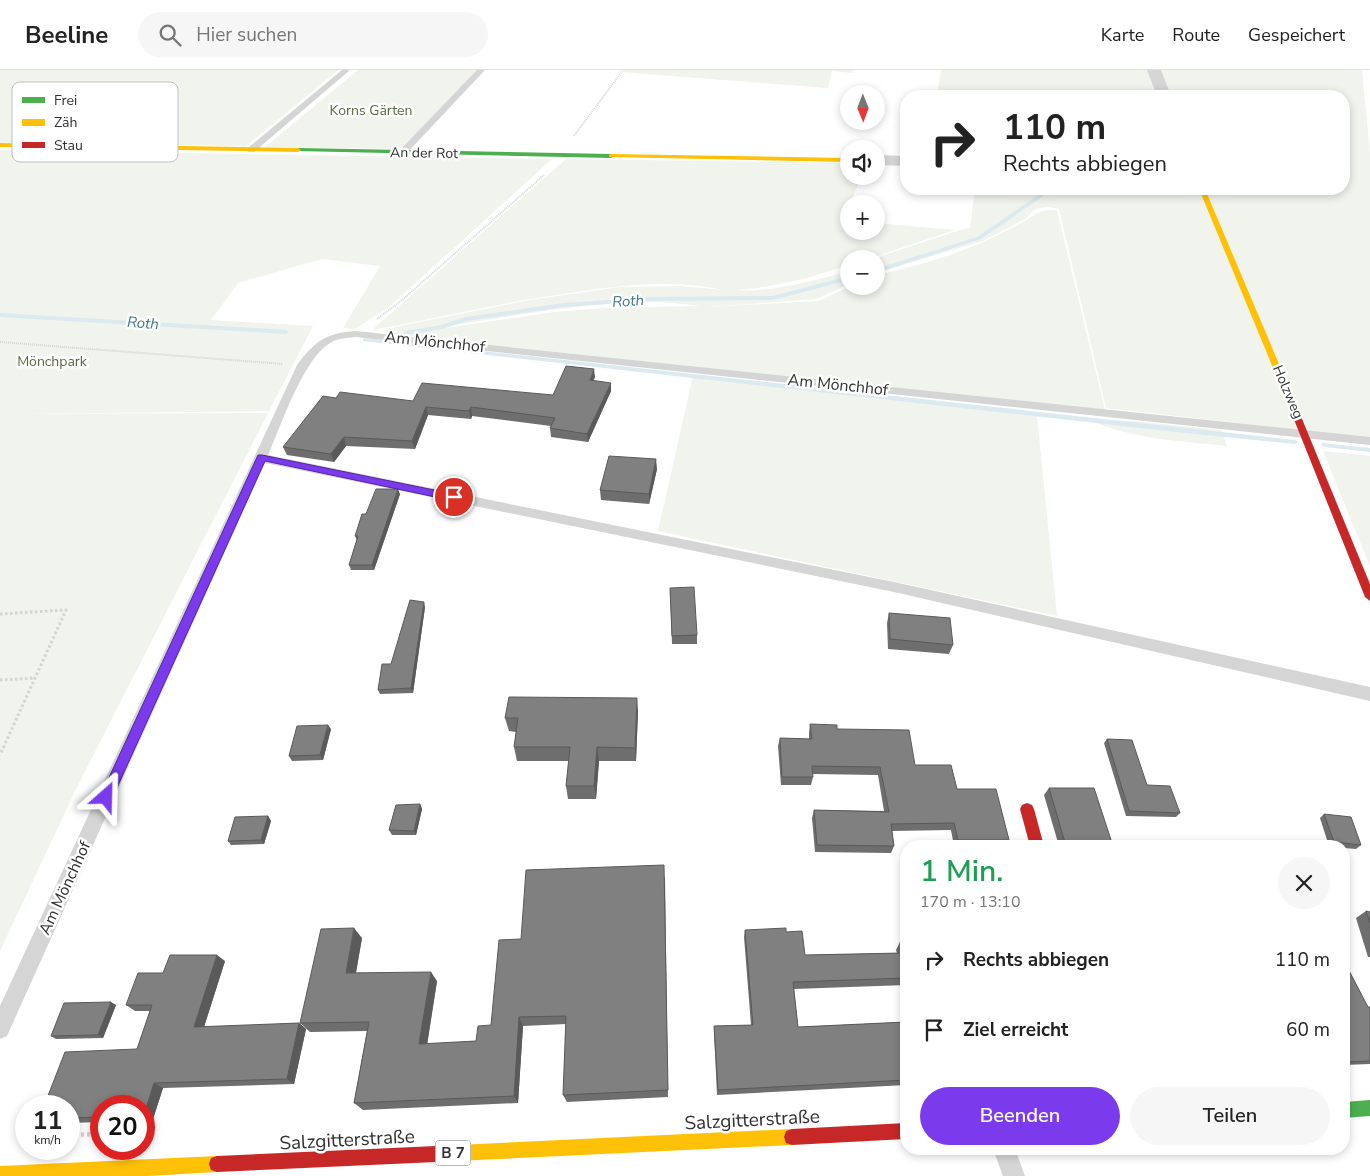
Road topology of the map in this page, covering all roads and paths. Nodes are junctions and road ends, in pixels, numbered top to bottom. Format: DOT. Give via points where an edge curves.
graph roads {
  1 [pos="346,70"];
  2 [pos="481,70"];
  3 [pos="1154,70"];
  4 [pos="621,73"];
  5 [pos="1162,90"];
  6 [pos="178,149"];
  7 [pos="251,150"];
  8 [pos="402,153"];
  9 [pos="562,156"];
  10 [pos="840,160"];
  11 [pos="885,160"];
  12 [pos="900,161"];
  13 [pos="1205,195"];
  14 [pos="356,334"];
  15 [pos="0,342"];
  16 [pos="303,365"];
  17 [pos="1305,434"];
  18 [pos="1370,441"];
  19 [pos="262,458"];
  20 [pos="1370,597"];
  21 [pos="0,614"];
  22 [pos="35,678"];
  23 [pos="0,680"];
  24 [pos="1370,694"];
  25 [pos="0,755"];
  26 [pos="1027,809"];
  27 [pos="1035,840"];
  28 [pos="0,1029"];
  29 [pos="1370,1108"];
  30 [pos="1350,1110"];
  31 [pos="900,1131"];
  32 [pos="1006,1155"];
  33 [pos="0,1175"];
  34 [pos="1014,1176"];
  1 -- 7 [label="lane"];
  2 -- 8 [label="lane"];
  3 -- 5 [label="street"];
  4 -- 9 [label="path"];
  6 -- 7 [label="street, An der Rot"];
  7 -- 8 [label="street, An der Rot"];
  8 -- 9 [label="street, An der Rot"];
  9 -- 10 [label="street, An der Rot"];
  9 -- 14 [label="path" via="401,301"];
  11 -- 12 [label="street"];
  13 -- 17 [label="street, Holzweg"];
  14 -- 16 [label="lane, Am Mönchhof" via="329,337"];
  14 -- 17 [label="lane, Am Mönchhof"];
  15 -- 16 [label="path"];
  16 -- 19 [label="lane, Am Mönchhof"];
  17 -- 18 [label="lane, Am Mönchhof"];
  17 -- 20 [label="street, Holzweg"];
  19 -- 24 [label="lane" via="894,587"];
  19 -- 28 [label="lane, Am Mönchhof"];
  21 -- 22 [label="path" via="66,610"];
  22 -- 23 [label="path"];
  22 -- 25 [label="path"];
  26 -- 27 [label="street"];
  29 -- 30 [label="street"];
  31 -- 33 [label="street, Salzgitterstraße / B 7"];
  32 -- 34 [label="lane"];
}
